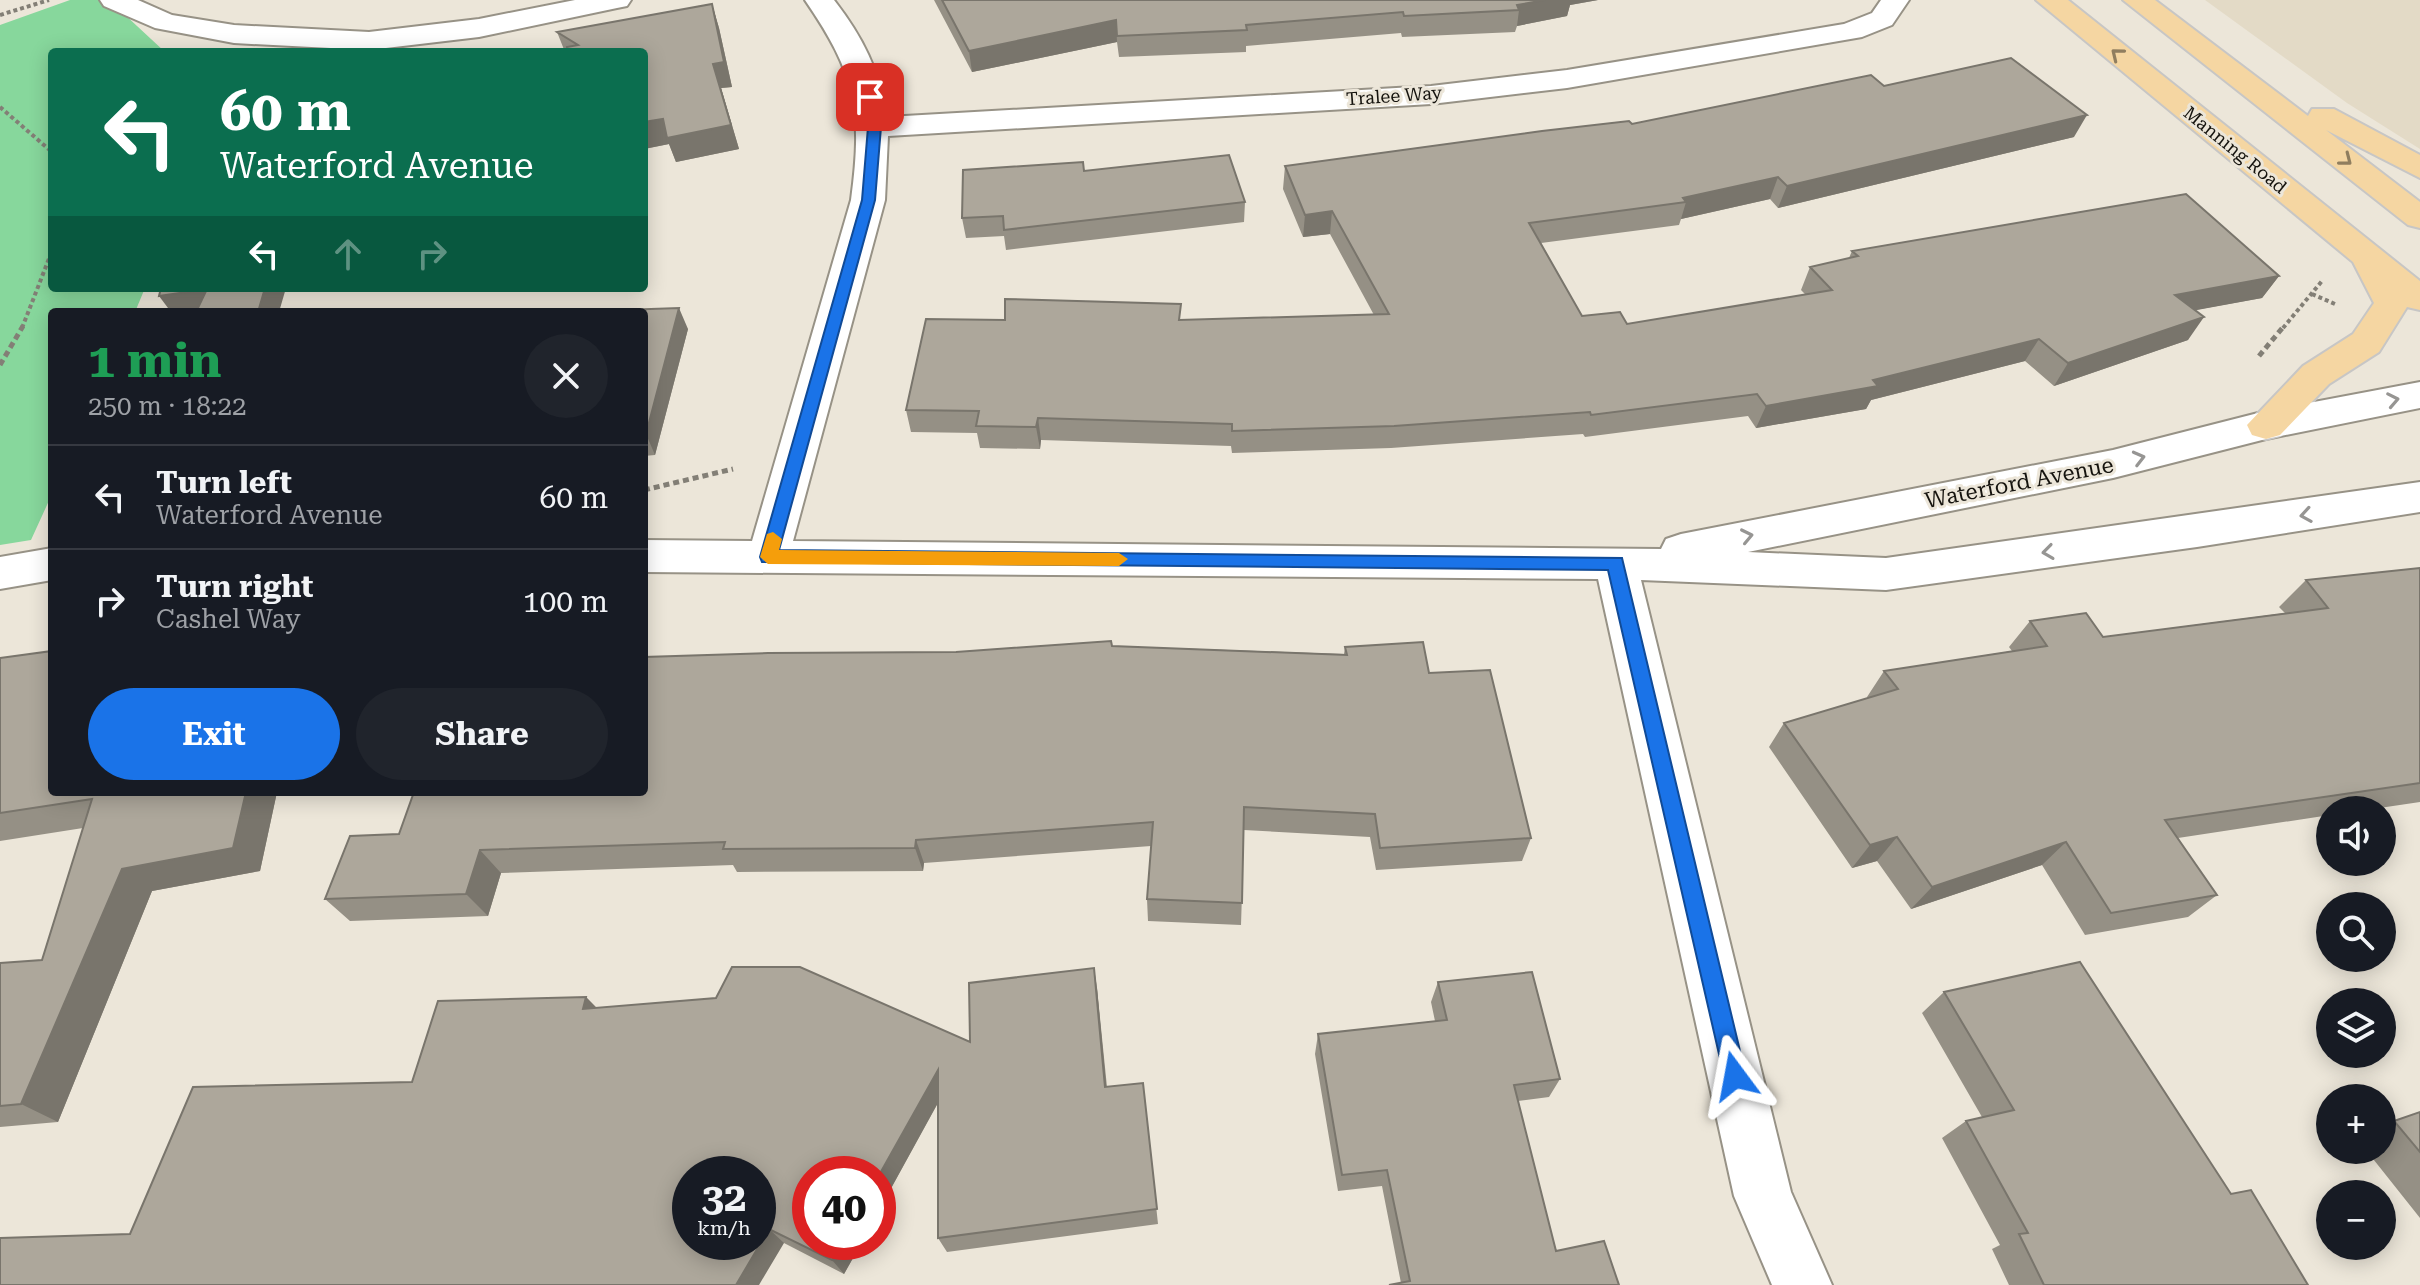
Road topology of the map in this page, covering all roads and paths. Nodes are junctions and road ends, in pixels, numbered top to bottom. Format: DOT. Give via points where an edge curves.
graph roads {
  1 [pos="49,0"];
  2 [pos="114,0"];
  3 [pos="617,0"];
  4 [pos="819,0"];
  5 [pos="1895,0"];
  6 [pos="2050,0"];
  7 [pos="2137,0"];
  8 [pos="0,15"];
  9 [pos="2219,60"];
  10 [pos="0,107"];
  11 [pos="874,127"];
  12 [pos="48,149"];
  13 [pos="2420,168"];
  14 [pos="2420,218"];
  15 [pos="2366,256"];
  16 [pos="48,261"];
  17 [pos="2420,299"];
  18 [pos="0,365"];
  19 [pos="2420,395"];
  20 [pos="2266,425"];
  21 [pos="733,469"];
  22 [pos="648,489"];
  23 [pos="2420,497"];
  24 [pos="648,556"];
  25 [pos="768,557"];
  26 [pos="1616,563"];
  27 [pos="48,565"];
  28 [pos="0,573"];
  29 [pos="1802,1285"];
  1 -- 8 [label="path"];
  2 -- 3 [label="street" via="165,22 234,34 369,41 479,28"];
  4 -- 11 [label="street" via="864,70"];
  5 -- 11 [label="street, Tralee Way" via="1893,11 1878,22 1844,33 1536,83 1431,95"];
  15 -- 6 [label="main road, Manning Road, one-way"];
  7 -- 9 [label="main road"];
  9 -- 13 [label="main road"];
  9 -- 14 [label="main road, one-way"];
  10 -- 12 [label="path"];
  11 -- 25 [label="street" via="868,200"];
  15 -- 17 [label="main road, Manning Road"];
  15 -- 20 [label="main road" via="2392,303 2366,343 2316,375"];
  16 -- 18 [label="path" via="22,328"];
  20 -- 19 [label="street, Waterford Avenue, one-way"];
  26 -- 20 [label="street, Waterford Avenue, one-way" via="2113,464"];
  21 -- 22 [label="path"];
  23 -- 26 [label="street, Waterford Avenue, one-way" via="1886,574"];
  24 -- 25 [label="street, Waterford Avenue"];
  25 -- 26 [label="street, Waterford Avenue"];
  26 -- 29 [label="street" via="1763,1196"];
  27 -- 28 [label="street"];
}
